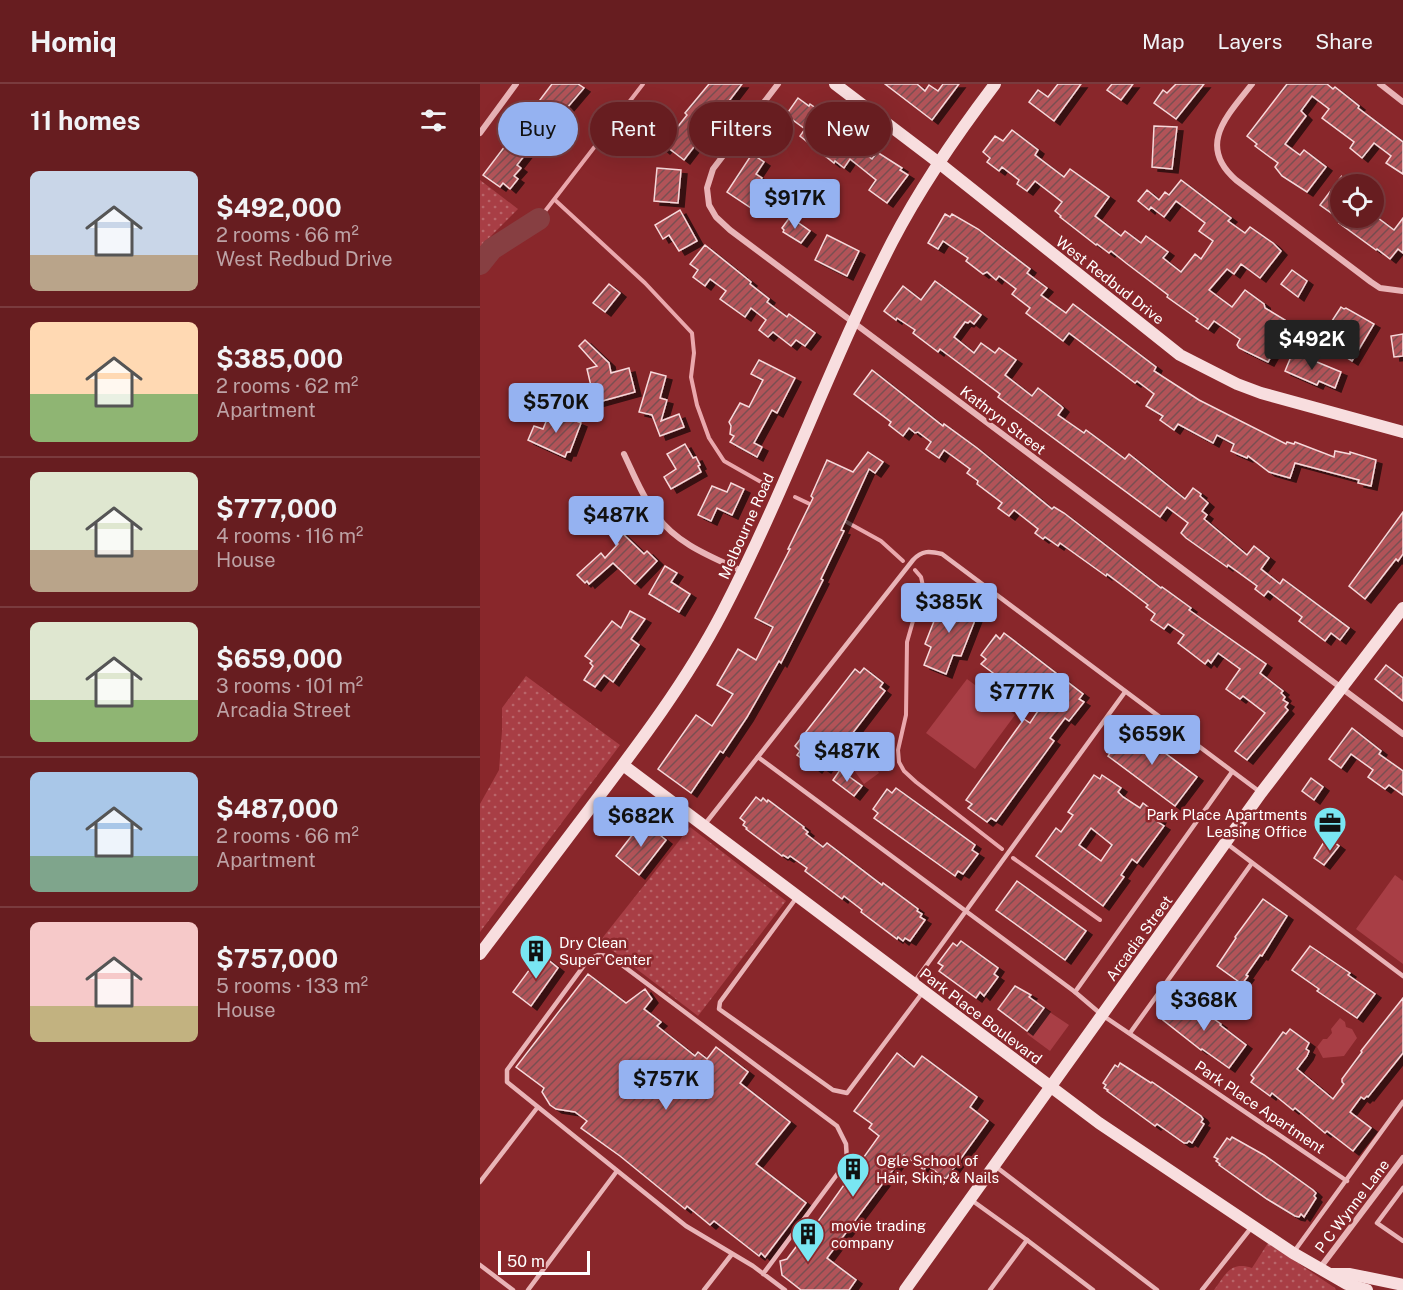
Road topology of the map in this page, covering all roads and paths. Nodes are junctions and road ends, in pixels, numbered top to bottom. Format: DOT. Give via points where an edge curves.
graph roads {
  1 [pos="516,84"];
  2 [pos="778,84"];
  3 [pos="835,84"];
  4 [pos="995,84"];
  5 [pos="1252,84"];
  6 [pos="1380,84"];
  7 [pos="1403,102"];
  8 [pos="480,133"];
  9 [pos="939,163"];
  10 [pos="1403,291"];
  11 [pos="853,323"];
  12 [pos="1403,432"];
  13 [pos="624,454"];
  14 [pos="743,572"];
  15 [pos="1403,608"];
  16 [pos="1342,688"];
  17 [pos="1125,692"];
  18 [pos="1403,734"];
  19 [pos="758,757"];
  20 [pos="623,765"];
  21 [pos="1232,772"];
  22 [pos="1261,793"];
  23 [pos="703,826"];
  24 [pos="1226,843"];
  25 [pos="1252,863"];
  26 [pos="797,897"];
  27 [pos="965,912"];
  28 [pos="480,954"];
  29 [pos="1403,976"];
  30 [pos="918,987"];
  31 [pos="1075,992"];
  32 [pos="1102,1015"];
  33 [pos="1130,1033"];
  34 [pos="1051,1087"];
  35 [pos="1403,1102"];
  36 [pos="537,1108"];
  37 [pos="1403,1158"];
  38 [pos="994,1165"];
  39 [pos="617,1171"];
  40 [pos="1347,1181"];
  41 [pos="480,1182"];
  42 [pos="1403,1188"];
  43 [pos="970,1199"];
  44 [pos="1253,1226"];
  45 [pos="1027,1240"];
  46 [pos="1403,1241"];
  47 [pos="1293,1253"];
  48 [pos="732,1254"];
  49 [pos="480,1265"];
  50 [pos="1320,1268"];
  51 [pos="763,1274"];
  52 [pos="1349,1279"];
  53 [pos="1403,1285"];
  54 [pos="513,1290"];
  55 [pos="528,1290"];
  56 [pos="704,1290"];
  57 [pos="785,1290"];
  58 [pos="905,1290"];
  59 [pos="990,1290"];
  60 [pos="1093,1290"];
  61 [pos="1157,1290"];
  62 [pos="1202,1290"];
  63 [pos="1367,1290"];
  1 -- 8 [label="street"];
  2 -- 11 [label="street, Kathryn Street" via="713,169 707,188 709,205 730,230"];
  3 -- 9 [label="street, West Redbud Drive"];
  4 -- 9 [label="street, Melbourne Road"];
  5 -- 10 [label="street" via="1220,126 1216,145 1224,167 1371,282 1391,291"];
  6 -- 7 [label="street"];
  9 -- 11 [label="street, Melbourne Road" via="893,240"];
  9 -- 12 [label="street, West Redbud Drive" via="1180,355 1261,393"];
  11 -- 14 [label="street, Melbourne Road"];
  11 -- 16 [label="street, Kathryn Street"];
  13 -- 14 [label="street" via="649,505 667,528 691,546"];
  14 -- 20 [label="street, Melbourne Road" via="694,661"];
  15 -- 16 [label="street, Arcadia Street"];
  16 -- 18 [label="street, Kathryn Street"];
  16 -- 22 [label="street, Arcadia Street"];
  17 -- 19 [label="lane" via="942,554 925,551 912,560"];
  17 -- 21 [label="lane"];
  17 -- 27 [label="lane"];
  19 -- 23 [label="lane"];
  19 -- 27 [label="lane, Park Place Apartment"];
  20 -- 23 [label="street, Park Place Boulevard"];
  20 -- 28 [label="street, Melbourne Road"];
  21 -- 22 [label="lane"];
  21 -- 31 [label="lane"];
  22 -- 24 [label="street, Arcadia Street"];
  23 -- 26 [label="street, Park Place Boulevard"];
  24 -- 25 [label="lane"];
  24 -- 32 [label="street, Arcadia Street"];
  25 -- 29 [label="lane"];
  25 -- 33 [label="lane"];
  26 -- 30 [label="street, Park Place Boulevard"];
  26 -- 30 [label="lane" via="720,1002 720,1009 833,1090 847,1093"];
  27 -- 30 [label="lane"];
  27 -- 31 [label="lane, Park Place Apartment"];
  30 -- 34 [label="street, Park Place Boulevard"];
  31 -- 32 [label="lane, Park Place Apartment"];
  32 -- 33 [label="lane, Park Place Apartment"];
  32 -- 34 [label="street, Arcadia Street"];
  33 -- 40 [label="lane, Park Place Apartment"];
  34 -- 38 [label="street, Arcadia Street"];
  34 -- 44 [label="street, Park Place Boulevard"];
  35 -- 40 [label="lane"];
  36 -- 39 [label="lane"];
  36 -- 41 [label="lane"];
  36 -- 51 [label="lane" via="507,1082 507,1070 588,960 598,955 610,956 837,1126 846,1144 847,1161"];
  37 -- 50 [label="street, P C Wynne Lane"];
  38 -- 43 [label="street, Arcadia Street"];
  38 -- 61 [label="lane"];
  39 -- 48 [label="lane" via="686,1226"];
  39 -- 55 [label="lane"];
  40 -- 47 [label="lane"];
  42 -- 46 [label="lane" via="1377,1223"];
  43 -- 45 [label="lane"];
  43 -- 58 [label="street, Arcadia Street"];
  44 -- 47 [label="street, Park Place Boulevard"];
  44 -- 62 [label="lane"];
  45 -- 59 [label="lane"];
  45 -- 60 [label="lane"];
  47 -- 50 [label="street, Park Place Boulevard"];
  48 -- 51 [label="lane"];
  48 -- 56 [label="lane"];
  49 -- 54 [label="lane"];
  50 -- 52 [label="street, Park Place Boulevard"];
  51 -- 57 [label="lane"];
  52 -- 53 [label="street, Park Place Boulevard"];
  52 -- 63 [label="street, Park Place Boulevard"];
}
